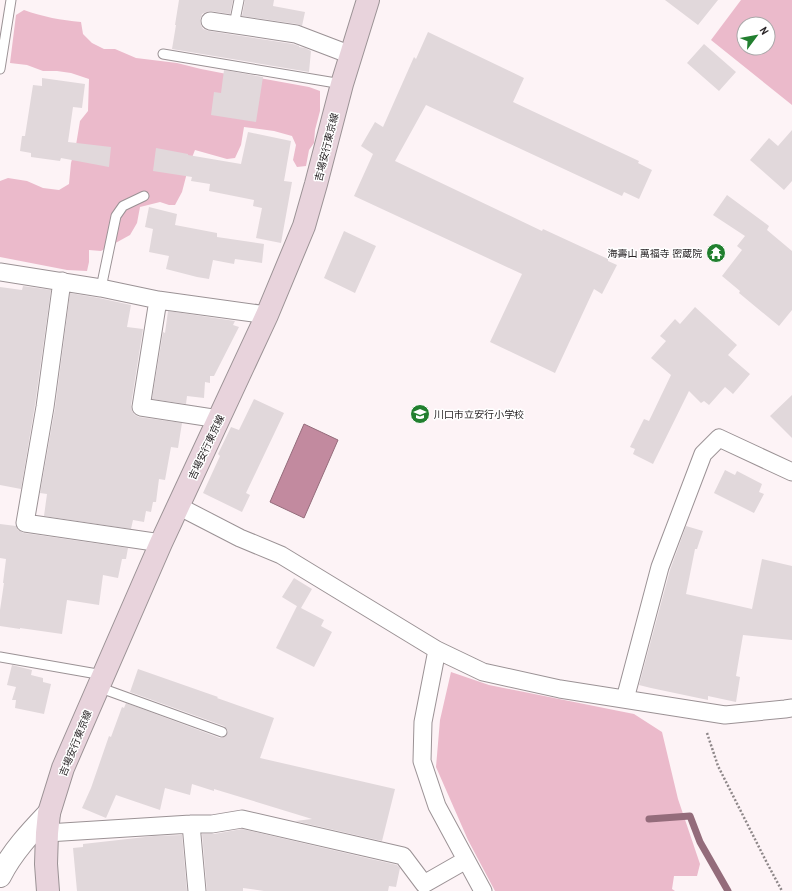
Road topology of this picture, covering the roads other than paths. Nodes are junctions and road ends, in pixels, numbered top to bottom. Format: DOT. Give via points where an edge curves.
graph roads {
  1 [pos="11,0"];
  2 [pos="239,0"];
  3 [pos="368,0"];
  4 [pos="210,21"];
  5 [pos="234,25"];
  6 [pos="163,54"];
  7 [pos="351,54"];
  8 [pos="0,68"];
  9 [pos="342,84"];
  10 [pos="144,196"];
  11 [pos="0,272"];
  12 [pos="62,281"];
  13 [pos="101,288"];
  14 [pos="158,300"];
  15 [pos="267,315"];
  16 [pos="219,419"];
  17 [pos="792,472"];
  18 [pos="178,506"];
  19 [pos="161,542"];
  20 [pos="438,650"];
  21 [pos="0,656"];
  22 [pos="101,681"];
  23 [pos="625,699"];
  24 [pos="792,708"];
  25 [pos="222,732"];
  26 [pos="48,823"];
  27 [pos="191,824"];
  28 [pos="466,860"];
  29 [pos="0,876"];
  30 [pos="425,888"];
  31 [pos="48,891"];
  32 [pos="197,891"];
  33 [pos="483,891"];
  1 -- 8 [label="lane"];
  2 -- 5 [label="lane"];
  3 -- 7 [label="main road, 吉場安行東京線"];
  4 -- 5 [label="street"];
  5 -- 7 [label="street" via="296,34"];
  6 -- 9 [label="lane"];
  7 -- 9 [label="main road, 吉場安行東京線"];
  9 -- 15 [label="main road, 吉場安行東京線" via="304,226"];
  10 -- 13 [label="lane" via="123,206 116,216"];
  11 -- 12 [label="street"];
  12 -- 13 [label="street"];
  12 -- 19 [label="street" via="26,523"];
  13 -- 14 [label="street"];
  14 -- 15 [label="street"];
  14 -- 16 [label="street" via="142,407"];
  15 -- 16 [label="main road, 吉場安行東京線"];
  16 -- 18 [label="main road, 吉場安行東京線"];
  17 -- 23 [label="street" via="719,438 703,454 660,567"];
  18 -- 19 [label="main road, 吉場安行東京線"];
  18 -- 20 [label="street" via="240,538 281,555"];
  19 -- 22 [label="main road, 吉場安行東京線"];
  20 -- 23 [label="street" via="483,672"];
  20 -- 28 [label="street" via="423,722 422,761 437,806"];
  21 -- 22 [label="lane"];
  22 -- 25 [label="lane"];
  22 -- 26 [label="main road, 吉場安行東京線" via="63,768"];
  23 -- 24 [label="street" via="725,714"];
  26 -- 27 [label="street"];
  26 -- 29 [label="street" via="25,838"];
  26 -- 31 [label="main road, 吉場安行東京線"];
  27 -- 30 [label="street" via="242,820 403,856"];
  27 -- 32 [label="street"];
  28 -- 30 [label="street"];
  28 -- 33 [label="street"];
}
